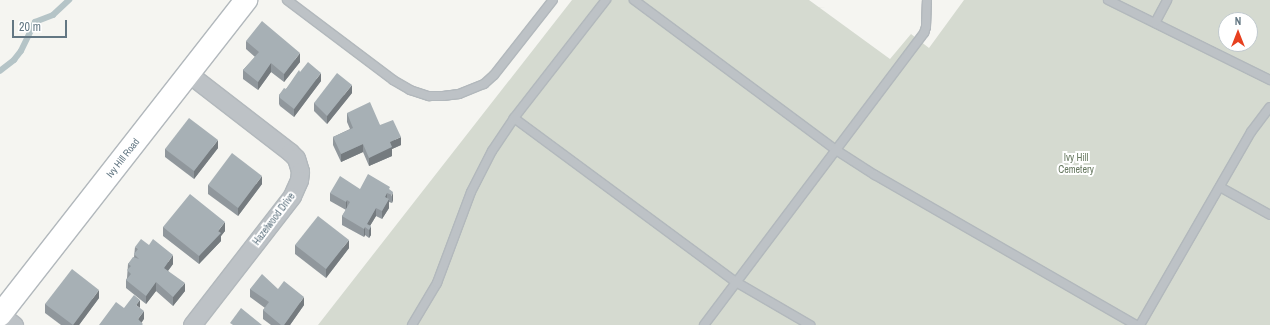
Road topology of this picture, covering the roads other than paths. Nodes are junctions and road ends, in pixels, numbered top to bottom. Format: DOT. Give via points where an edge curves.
graph roads {
  1 [pos="246,0"];
  2 [pos="287,0"];
  3 [pos="552,0"];
  4 [pos="606,0"];
  5 [pos="634,0"];
  6 [pos="927,0"];
  7 [pos="1108,0"];
  8 [pos="1167,0"];
  9 [pos="1155,23"];
  10 [pos="189,74"];
  11 [pos="1270,80"];
  12 [pos="1270,107"];
  13 [pos="514,118"];
  14 [pos="836,150"];
  15 [pos="1220,187"];
  16 [pos="1270,215"];
  17 [pos="736,282"];
  18 [pos="0,315"];
  19 [pos="14,325"];
  20 [pos="192,325"];
  21 [pos="412,325"];
  22 [pos="704,325"];
  23 [pos="810,325"];
  24 [pos="1136,325"];
  25 [pos="1140,325"];
  1 -- 10 [label="street, Ivy Hill Road"];
  2 -- 3 [label="lane" via="393,80 410,90 429,96 459,94 484,84 494,75"];
  4 -- 13 [label="lane"];
  5 -- 14 [label="lane"];
  6 -- 14 [label="lane" via="924,33"];
  7 -- 9 [label="lane"];
  8 -- 9 [label="lane"];
  9 -- 11 [label="lane"];
  10 -- 18 [label="street, Ivy Hill Road"];
  10 -- 20 [label="street, Hazelwood Drive" via="290,152 296,158 300,171 292,196"];
  12 -- 15 [label="lane" via="1257,123"];
  13 -- 17 [label="lane"];
  13 -- 21 [label="lane" via="481,170 444,267"];
  14 -- 17 [label="lane"];
  14 -- 24 [label="lane"];
  15 -- 16 [label="lane"];
  15 -- 25 [label="lane"];
  17 -- 22 [label="lane"];
  17 -- 23 [label="lane"];
  18 -- 19 [label="street"];
}
